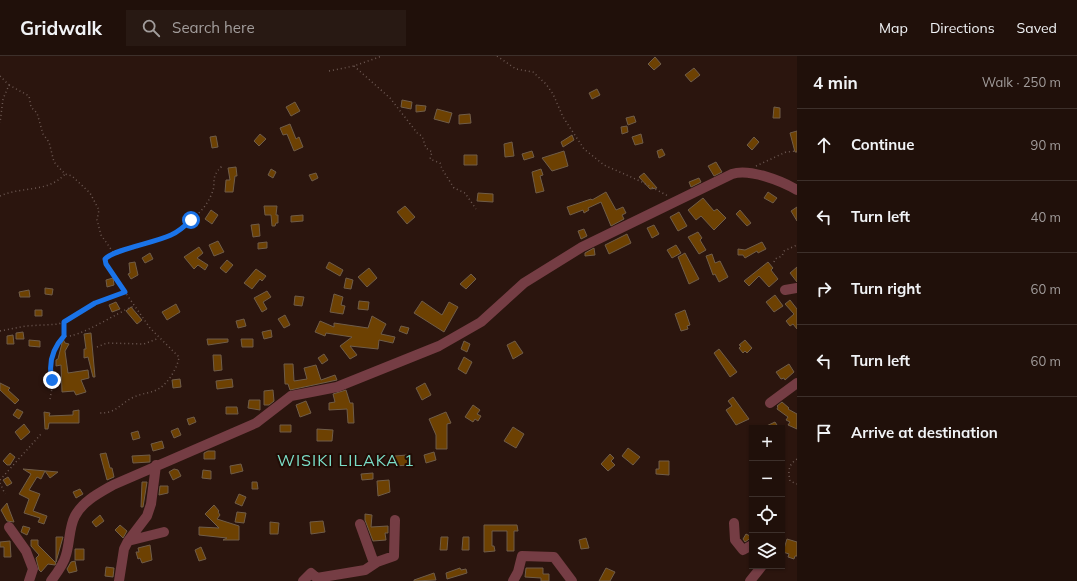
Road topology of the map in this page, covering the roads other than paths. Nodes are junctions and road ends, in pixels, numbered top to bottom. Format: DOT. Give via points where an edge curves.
graph roads {
  1 [pos="797,190"];
  2 [pos="797,288"];
  3 [pos="785,290"];
  4 [pos="797,383"];
  5 [pos="770,403"];
  6 [pos="156,465"];
  7 [pos="395,520"];
  8 [pos="734,523"];
  9 [pos="360,524"];
  10 [pos="9,527"];
  11 [pos="164,532"];
  12 [pos="128,541"];
  13 [pos="749,547"];
  14 [pos="377,562"];
  15 [pos="760,569"];
  16 [pos="29,581"];
  17 [pos="51,581"];
  18 [pos="119,581"];
  19 [pos="303,581"];
  20 [pos="512,581"];
  21 [pos="572,581"];
  22 [pos="750,581"];
  1 -- 6 [label="street" via="745,171 732,174 582,247 524,283 481,322 439,346 337,387 291,396 256,422"];
  2 -- 3 [label="street"];
  4 -- 5 [label="street"];
  6 -- 12 [label="street" via="147,516"];
  6 -- 17 [label="street" via="96,494 82,506 73,522 61,568"];
  7 -- 14 [label="street" via="394,556"];
  8 -- 13 [label="street" via="735,540 743,550"];
  9 -- 14 [label="street" via="374,563"];
  10 -- 16 [label="street" via="26,551 33,569"];
  11 -- 12 [label="street"];
  12 -- 18 [label="street" via="124,549"];
  14 -- 19 [label="street" via="364,570 317,578 311,573"];
  15 -- 22 [label="street"];
  20 -- 21 [label="street" via="518,572 522,556 554,557"];
}
